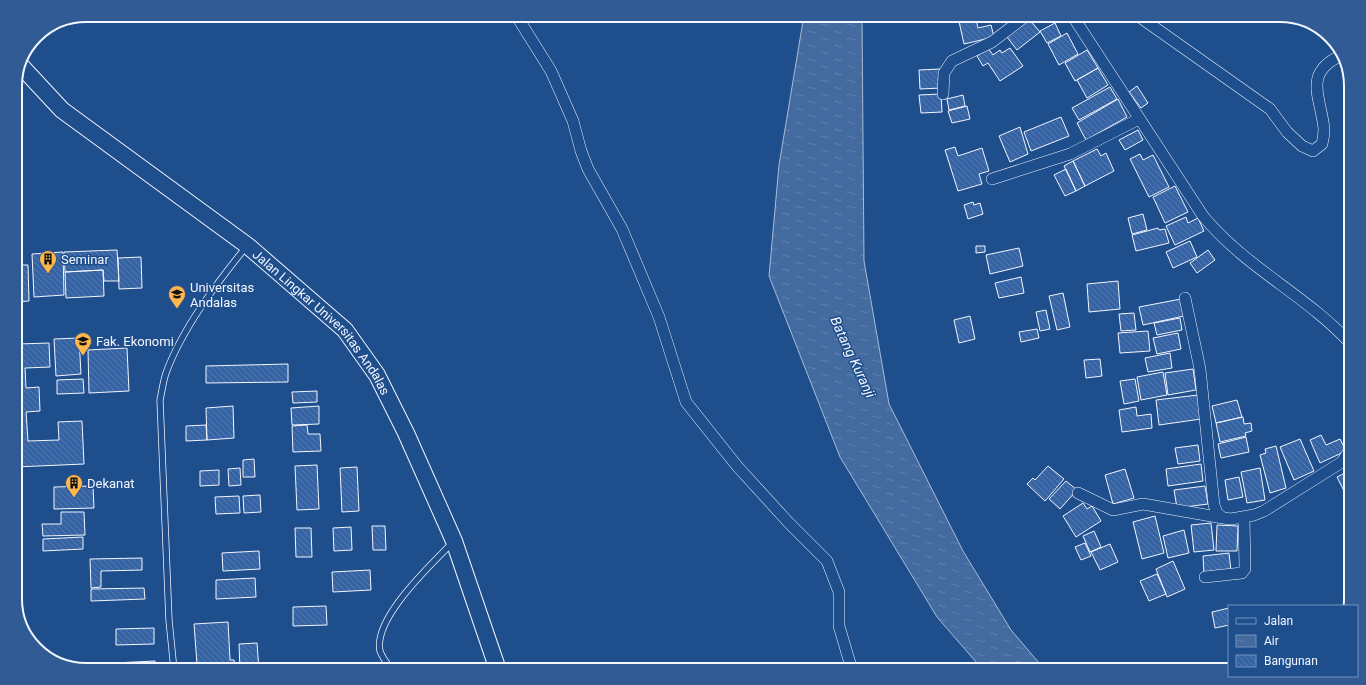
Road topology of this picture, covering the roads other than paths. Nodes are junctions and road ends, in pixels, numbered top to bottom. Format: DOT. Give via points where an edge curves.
graph roads {
  1 [pos="520,22"];
  2 [pos="1018,22"];
  3 [pos="1077,22"];
  4 [pos="1147,22"];
  5 [pos="1337,58"];
  6 [pos="24,69"];
  7 [pos="942,94"];
  8 [pos="1139,119"];
  9 [pos="992,179"];
  10 [pos="248,246"];
  11 [pos="1185,298"];
  12 [pos="1344,337"];
  13 [pos="1344,459"];
  14 [pos="1078,494"];
  15 [pos="1223,518"];
  16 [pos="1244,518"];
  17 [pos="454,541"];
  18 [pos="1206,577"];
  19 [pos="173,663"];
  20 [pos="387,663"];
  21 [pos="496,663"];
  22 [pos="850,663"];
  1 -- 22 [label="street" via="551,71 573,121 588,169 622,229 658,317 686,402 737,466 827,561 839,592 839,626"];
  2 -- 7 [label="street" via="992,42 952,62 944,72"];
  3 -- 8 [label="street"];
  4 -- 5 [label="street" via="1270,109 1287,132 1302,146 1313,151 1322,144 1324,130 1316,87 1320,70"];
  6 -- 10 [label="street, Jalan Lingkar Universitas Andalas" via="62,110"];
  8 -- 9 [label="street" via="1070,154"];
  8 -- 12 [label="street" via="1216,232 1242,257 1322,316"];
  10 -- 17 [label="street, Jalan Lingkar Universitas Andalas" via="345,330 377,375"];
  10 -- 19 [label="lane" via="226,272 182,339 165,374 160,400"];
  11 -- 15 [label="street" via="1200,370 1214,504 1217,513"];
  13 -- 16 [label="street" via="1264,511"];
  14 -- 15 [label="street" via="1113,510 1143,504"];
  15 -- 16 [label="street"];
  16 -- 18 [label="street" via="1242,573"];
  17 -- 20 [label="lane" via="419,576 391,613 382,632 380,652"];
  17 -- 21 [label="street, Jalan Lingkar Universitas Andalas"];
}
